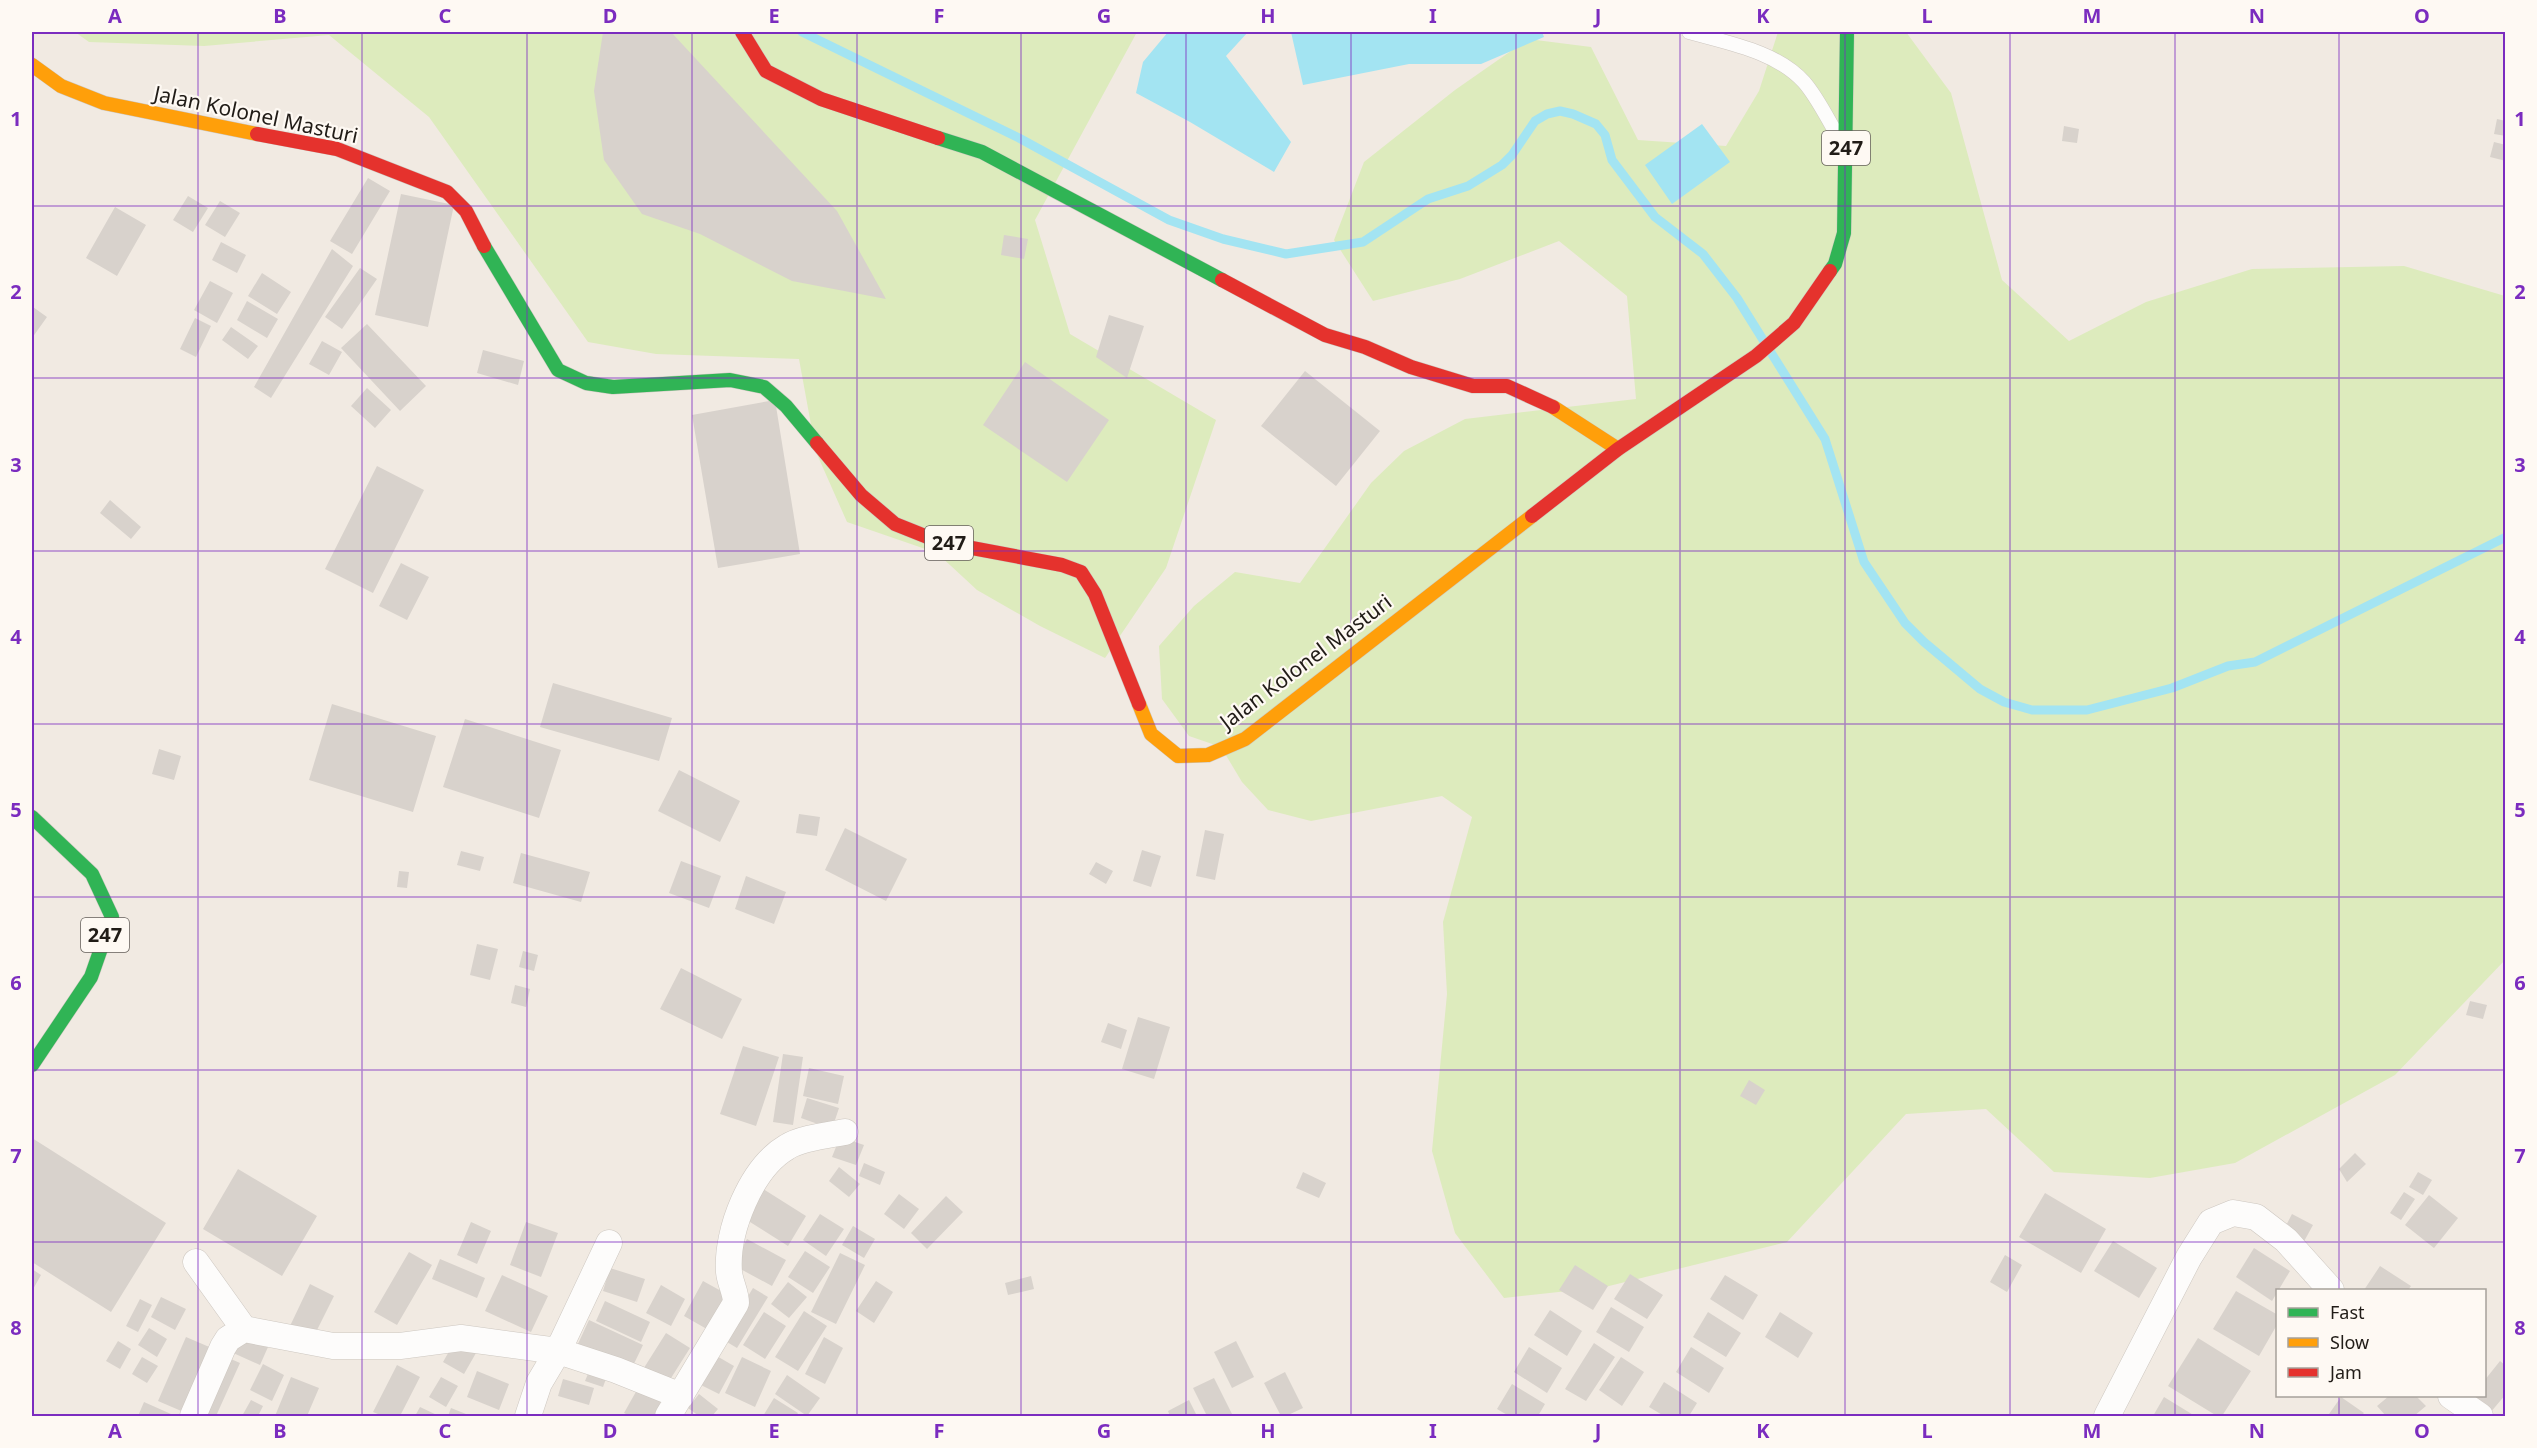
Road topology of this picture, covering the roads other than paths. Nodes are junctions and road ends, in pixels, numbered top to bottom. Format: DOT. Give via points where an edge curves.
graph roads {
  1 [pos="742,32"];
  2 [pos="1689,32"];
  3 [pos="1847,32"];
  4 [pos="32,65"];
  5 [pos="1846,148"];
  6 [pos="1618,449"];
  7 [pos="32,817"];
  8 [pos="32,1065"];
  9 [pos="845,1132"];
  10 [pos="609,1243"];
  11 [pos="196,1263"];
  12 [pos="2330,1289"];
  13 [pos="244,1329"];
  14 [pos="558,1351"];
  15 [pos="2454,1397"];
  16 [pos="675,1406"];
  17 [pos="194,1416"];
  18 [pos="528,1416"];
  19 [pos="2106,1416"];
  20 [pos="2480,1416"];
  1 -- 6 [label="main road" via="766,71 821,99 981,152 1325,334 1473,386 1507,386 1548,404"];
  2 -- 5 [label="lane" via="1783,64 1804,82"];
  3 -- 5 [label="main road, Jalan Kolonel Masturi / 247"];
  4 -- 6 [label="main road, Jalan Kolonel Masturi / 247" via="61,86 104,103 337,149 447,192 466,210 558,370 586,383 613,387 730,380 764,387 786,406 861,495 895,524 940,542 1082,572 1095,594 1151,734 1178,756 1208,755 1245,739"];
  5 -- 6 [label="main road, Jalan Kolonel Masturi / 247" via="1844,233 1835,264 1794,322 1756,356"];
  7 -- 8 [label="main road, 247" via="92,874 112,917 91,977"];
  9 -- 16 [label="street" via="788,1146 755,1177 730,1248 729,1272 736,1303"];
  10 -- 14 [label="street"];
  11 -- 13 [label="street"];
  12 -- 19 [label="street" via="2286,1240 2256,1217 2233,1213 2211,1222"];
  13 -- 14 [label="street" via="333,1346 400,1346 461,1338"];
  13 -- 17 [label="street" via="223,1347"];
  14 -- 16 [label="street" via="616,1370"];
  14 -- 18 [label="street" via="539,1383"];
  15 -- 20 [label="street"];
}
